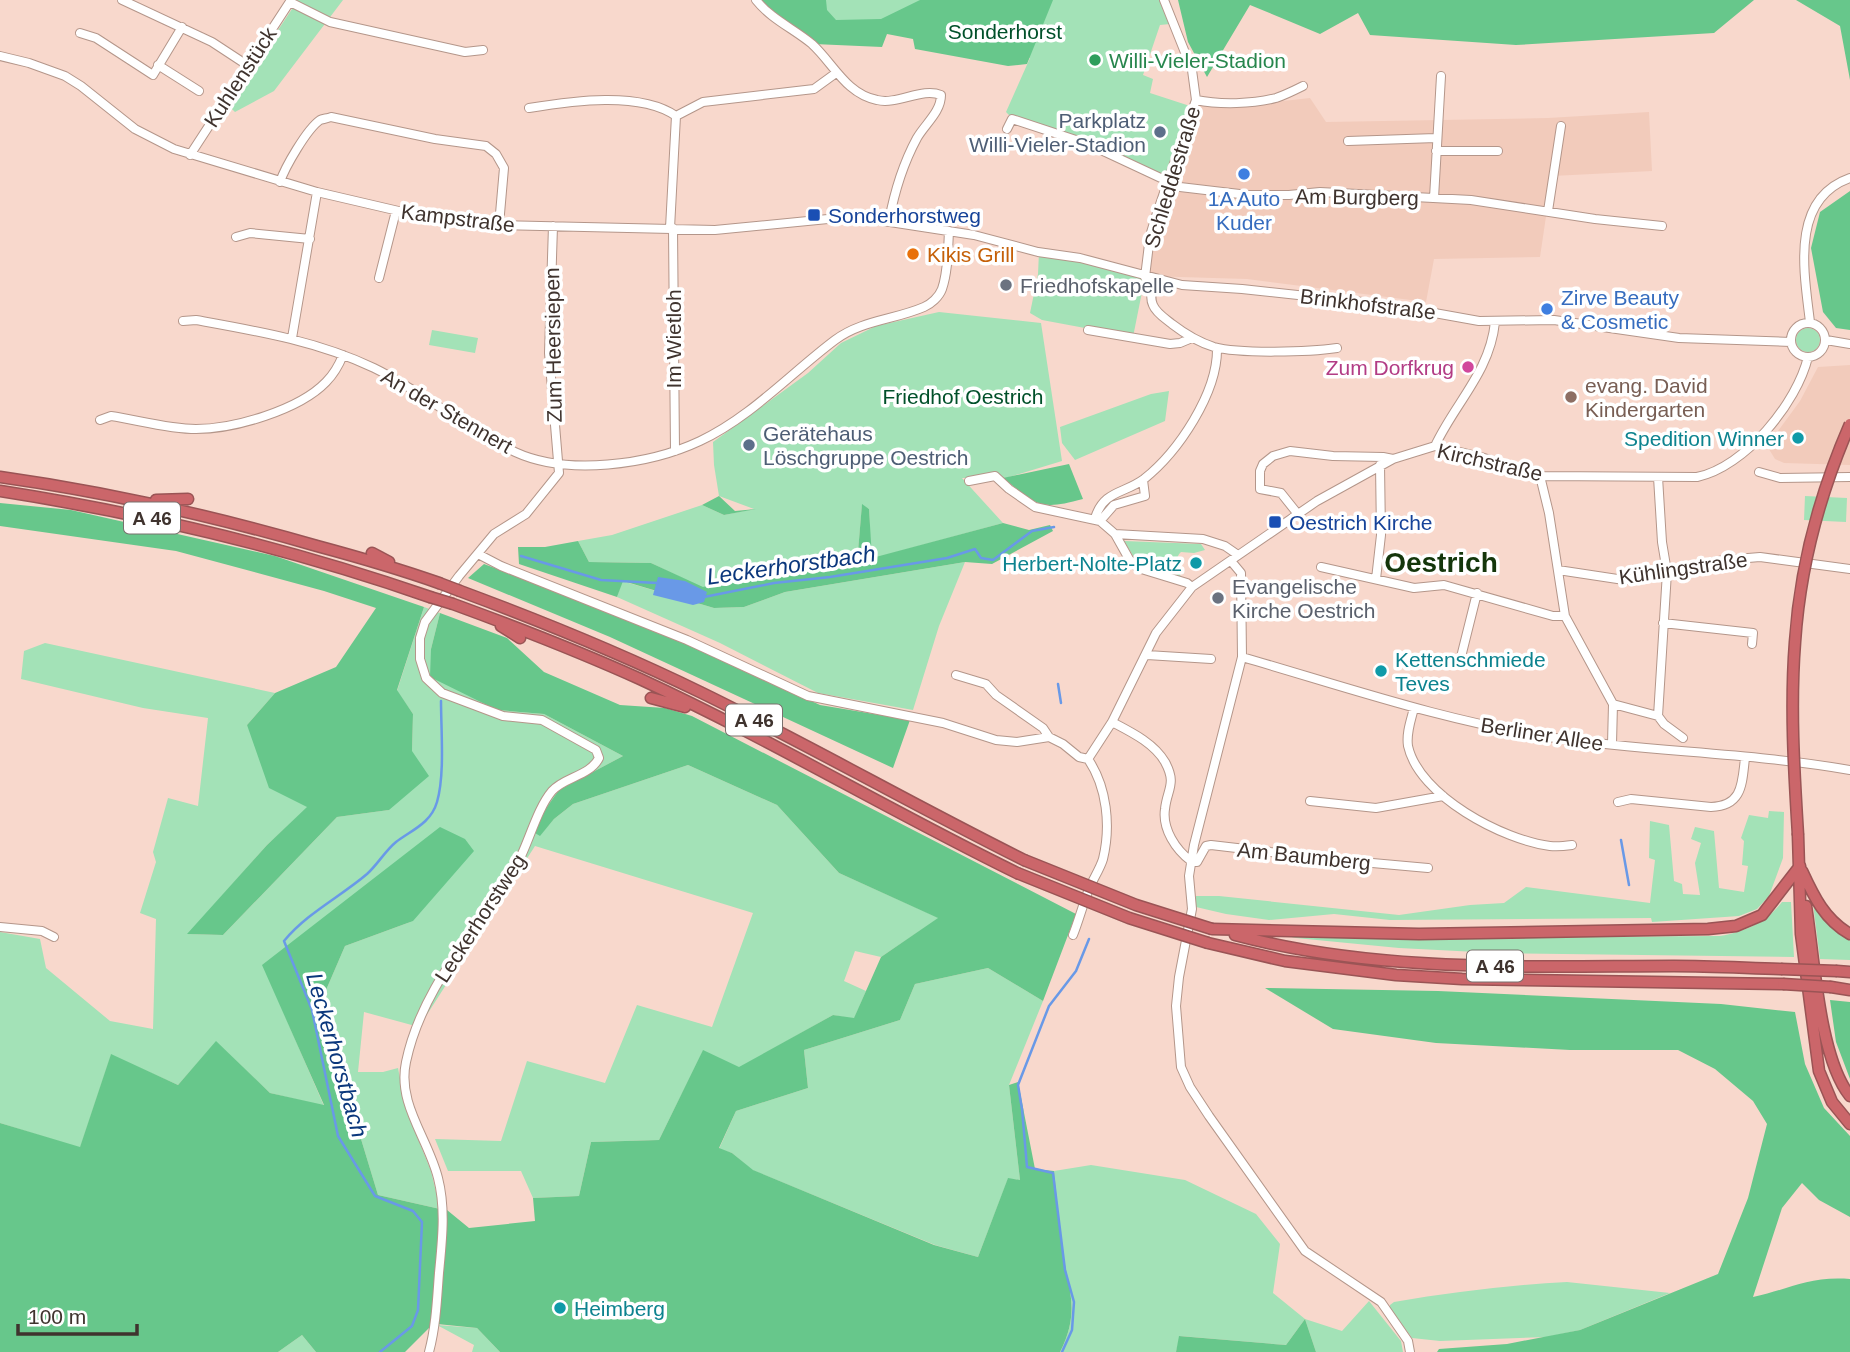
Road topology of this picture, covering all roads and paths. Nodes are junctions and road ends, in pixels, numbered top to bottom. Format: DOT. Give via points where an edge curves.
graph roads {
  1 [pos="122,0"];
  2 [pos="756,0"];
  3 [pos="1164,0"];
  4 [pos="291,1"];
  5 [pos="182,27"];
  6 [pos="80,33"];
  7 [pos="483,50"];
  8 [pos="0,56"];
  9 [pos="158,65"];
  10 [pos="247,65"];
  11 [pos="836,73"];
  12 [pos="1441,76"];
  13 [pos="1303,86"];
  14 [pos="199,91"];
  15 [pos="1196,100"];
  16 [pos="529,108"];
  17 [pos="676,116"];
  18 [pos="1561,126"];
  19 [pos="1007,130"];
  20 [pos="1436,138"];
  21 [pos="1348,141"];
  22 [pos="1499,151"];
  23 [pos="1436,152"];
  24 [pos="190,155"];
  25 [pos="1850,178"];
  26 [pos="280,182"];
  27 [pos="1167,182"];
  28 [pos="317,192"];
  29 [pos="1434,198"];
  30 [pos="397,211"];
  31 [pos="1548,211"];
  32 [pos="889,221"];
  33 [pos="499,225"];
  34 [pos="553,226"];
  35 [pos="1662,226"];
  36 [pos="672,228"];
  37 [pos="949,231"];
  38 [pos="236,237"];
  39 [pos="310,239"];
  40 [pos="1145,277"];
  41 [pos="379,278"];
  42 [pos="1155,279"];
  43 [pos="183,321"];
  44 [pos="1495,322"];
  45 [pos="1810,322"];
  46 [pos="1088,330"];
  47 [pos="292,338"];
  48 [pos="1192,338"];
  49 [pos="1826,341"];
  50 [pos="1791,342"];
  51 [pos="1850,344"];
  52 [pos="1217,348"];
  53 [pos="1337,348"];
  54 [pos="343,355"];
  55 [pos="1808,357"];
  56 [pos="100,420"];
  57 [pos="1850,424"];
  58 [pos="1435,446"];
  59 [pos="675,451"];
  60 [pos="1393,459"];
  61 [pos="558,463"];
  62 [pos="1380,465"];
  63 [pos="1759,472"];
  64 [pos="1540,476"];
  65 [pos="0,477"];
  66 [pos="1658,477"];
  67 [pos="1850,477"];
  68 [pos="1143,480"];
  69 [pos="969,481"];
  70 [pos="0,491"];
  71 [pos="188,499"];
  72 [pos="141,501"];
  73 [pos="1297,513"];
  74 [pos="1095,519"];
  75 [pos="1115,534"];
  76 [pos="372,553"];
  77 [pos="478,554"];
  78 [pos="1235,558"];
  79 [pos="1321,567"];
  80 [pos="1850,569"];
  81 [pos="1558,570"];
  82 [pos="407,571"];
  83 [pos="1667,572"];
  84 [pos="1377,579"];
  85 [pos="1192,587"];
  86 [pos="1477,593"];
  87 [pos="1565,616"];
  88 [pos="486,617"];
  89 [pos="1663,623"];
  90 [pos="520,638"];
  91 [pos="1752,643"];
  92 [pos="1147,655"];
  93 [pos="1242,657"];
  94 [pos="1461,657"];
  95 [pos="1211,659"];
  96 [pos="956,675"];
  97 [pos="652,698"];
  98 [pos="1613,704"];
  99 [pos="1414,708"];
  100 [pos="1658,716"];
  101 [pos="727,722"];
  102 [pos="1112,722"];
  103 [pos="1049,737"];
  104 [pos="1683,738"];
  105 [pos="1612,744"];
  106 [pos="1745,758"];
  107 [pos="1088,759"];
  108 [pos="1850,770"];
  109 [pos="1443,796"];
  110 [pos="1310,801"];
  111 [pos="1618,802"];
  112 [pos="1572,845"];
  113 [pos="1191,861"];
  114 [pos="1800,866"];
  115 [pos="1428,868"];
  116 [pos="0,927"];
  117 [pos="1212,929"];
  118 [pos="1850,934"];
  119 [pos="1073,935"];
  120 [pos="54,937"];
  121 [pos="1850,972"];
  122 [pos="1850,988"];
  123 [pos="1850,1096"];
  124 [pos="1850,1124"];
  125 [pos="429,1352"];
  126 [pos="1410,1352"];
  1 -- 5 [label="street"];
  2 -- 11 [label="street" via="814,46"];
  3 -- 15 [label="street, Schleddestraße" via="1192,70"];
  4 -- 7 [label="street" via="330,22 465,52"];
  4 -- 10 [label="street, Kuhlenstück"];
  5 -- 9 [label="street"];
  5 -- 10 [label="street"];
  6 -- 9 [label="street" via="96,38 153,75"];
  8 -- 24 [label="street, Kampstraße" via="65,76 147,137"];
  9 -- 14 [label="street"];
  10 -- 24 [label="street, Kuhlenstück"];
  11 -- 17 [label="street" via="814,89 703,102"];
  11 -- 32 [label="street" via="874,100 942,95 917,138"];
  12 -- 20 [label="street"];
  13 -- 15 [label="street" via="1254,101"];
  15 -- 27 [label="street, Schleddestraße"];
  16 -- 17 [label="street" via="637,102 655,104"];
  17 -- 36 [label="street, Im Wietloh"];
  18 -- 31 [label="street"];
  19 -- 27 [label="street, Am Burgberg" via="1012,119 1029,123 1088,144"];
  20 -- 21 [label="street"];
  20 -- 23 [label="street"];
  22 -- 23 [label="street"];
  23 -- 29 [label="street"];
  24 -- 26 [label="street, Kampstraße"];
  25 -- 45 [label="street" via="1823,193 1808,218 1805,250"];
  26 -- 28 [label="street, Kampstraße"];
  26 -- 33 [label="street" via="312,128 331,117 462,141 486,146 504,168"];
  27 -- 29 [label="street, Am Burgberg" via="1248,195 1320,192"];
  27 -- 40 [label="street, Schleddestraße" via="1150,236"];
  28 -- 30 [label="street, Kampstraße"];
  28 -- 39 [label="street"];
  29 -- 31 [label="street, Am Burgberg"];
  30 -- 33 [label="street, Kampstraße"];
  30 -- 41 [label="street"];
  31 -- 35 [label="street, Am Burgberg"];
  32 -- 36 [label="street, Kampstraße" via="838,218 725,230"];
  32 -- 37 [label="street, Kampstraße"];
  33 -- 34 [label="street, Kampstraße"];
  34 -- 36 [label="street, Kampstraße"];
  34 -- 61 [label="street, Zum Heersiepen" via="549,353"];
  36 -- 59 [label="street, Im Wietloh"];
  37 -- 40 [label="street, Brinkhofstraße" via="1104,263"];
  37 -- 59 [label="street, An der Stennert" via="942,290 935,299 925,307 853,328 720,430"];
  38 -- 39 [label="street" via="250,233"];
  39 -- 47 [label="street"];
  40 -- 42 [label="street, Brinkhofstraße"];
  42 -- 44 [label="street, Brinkhofstraße" via="1390,305"];
  42 -- 48 [label="street" via="1151,297 1155,310"];
  43 -- 47 [label="street, An der Stennert"];
  44 -- 50 [label="street, Brinkhofstraße" via="1554,320 1679,338"];
  44 -- 58 [label="street" via="1483,368"];
  45 -- 49 [label="street" via="1820,327"];
  45 -- 50 [label="street" via="1797,326"];
  46 -- 48 [label="street" via="1170,344"];
  47 -- 54 [label="street, An der Stennert"];
  48 -- 52 [label="street"];
  49 -- 51 [label="street"];
  49 -- 55 [label="street" via="1821,352"];
  50 -- 55 [label="street" via="1797,353"];
  52 -- 53 [label="street"];
  52 -- 68 [label="street" via="1214,374 1198,411 1173,451"];
  54 -- 56 [label="street" via="326,383 306,398 250,419 196,429 111,416"];
  54 -- 61 [label="street, An der Stennert" via="405,385 517,453"];
  55 -- 66 [label="street, Kirchstraße" via="1796,389 1763,433 1724,468 1697,477"];
  57 -- 114 [label="highway, bridge" via="1822,500 1798,608 1792,711"];
  58 -- 60 [label="street, Kirchstraße"];
  58 -- 64 [label="street, Kirchstraße"];
  59 -- 61 [label="street, An der Stennert" via="622,463"];
  60 -- 62 [label="street, Kirchstraße"];
  60 -- 73 [label="street" via="1290,451 1267,460 1260,471 1260,489 1281,493"];
  61 -- 77 [label="street, Leckerhorstweg" via="559,473 534,506 494,534"];
  62 -- 73 [label="street, Kirchstraße"];
  62 -- 84 [label="street"];
  63 -- 67 [label="street" via="1780,478"];
  64 -- 66 [label="street, Kirchstraße"];
  64 -- 81 [label="street"];
  65 -- 72 [label="highway, A 46"];
  66 -- 83 [label="street"];
  68 -- 74 [label="street" via="1105,499"];
  68 -- 74 [label="street" via="1145,496 1114,505"];
  69 -- 74 [label="street" via="995,476 1035,507"];
  70 -- 88 [label="highway, A 46, bridge" via="233,537 352,570"];
  71 -- 72 [label="highway"];
  72 -- 82 [label="highway, A 46"];
  73 -- 78 [label="street, Kirchstraße"];
  74 -- 75 [label="street"];
  75 -- 78 [label="street" via="1203,539 1225,545"];
  75 -- 85 [label="street" via="1139,568"];
  76 -- 82 [label="highway"];
  77 -- 103 [label="street" via="687,640 808,696 943,723 996,740"];
  77 -- 125 [label="street, Leckerhorstweg" via="425,622 420,659 426,678 442,693 482,710 557,727 596,750 599,758 593,767 560,784 545,803 513,871 425,1004 409,1051 404,1088 433,1160 443,1207 436,1318"];
  78 -- 85 [label="street, Kirchstraße"];
  78 -- 93 [label="street" via="1241,573"];
  79 -- 84 [label="street"];
  80 -- 83 [label="street, Kühlingstraße" via="1760,557"];
  81 -- 83 [label="street, Kühlingstraße" via="1624,580"];
  81 -- 87 [label="street"];
  82 -- 117 [label="highway, A 46, bridge" via="569,633 700,692 1024,860"];
  83 -- 89 [label="street"];
  84 -- 86 [label="street" via="1414,587 1444,584"];
  85 -- 92 [label="street, Kirchstraße" via="1156,634"];
  86 -- 87 [label="street"];
  86 -- 94 [label="street"];
  87 -- 98 [label="street"];
  88 -- 90 [label="highway"];
  88 -- 101 [label="highway, A 46" via="568,647"];
  89 -- 91 [label="street" via="1753,633"];
  89 -- 100 [label="street"];
  92 -- 95 [label="street"];
  92 -- 102 [label="street, Kirchstraße"];
  93 -- 99 [label="street, Berliner Allee"];
  93 -- 113 [label="street"];
  96 -- 103 [label="street" via="986,684"];
  97 -- 101 [label="highway"];
  98 -- 100 [label="street"];
  98 -- 105 [label="street"];
  99 -- 105 [label="street, Berliner Allee" via="1482,726"];
  99 -- 109 [label="street" via="1407,738 1411,755"];
  100 -- 104 [label="street"];
  101 -- 122 [label="highway, A 46, bridge" via="1017,873 1129,918 1208,943 1285,961 1395,975"];
  102 -- 107 [label="street, Kirchstraße"];
  102 -- 113 [label="street" via="1151,746 1166,764 1172,787 1165,806 1166,826 1180,853"];
  103 -- 107 [label="street"];
  105 -- 106 [label="street, Berliner Allee"];
  106 -- 108 [label="street, Berliner Allee"];
  106 -- 111 [label="street" via="1739,792 1724,806"];
  107 -- 119 [label="street" via="1104,793 1107,827 1102,862"];
  109 -- 110 [label="street" via="1376,808"];
  109 -- 112 [label="street" via="1510,834 1551,846"];
  113 -- 115 [label="street, Am Baumberg" via="1197,862 1211,845"];
  113 -- 126 [label="street" via="1192,909 1176,1006 1181,1067 1209,1116 1305,1251 1381,1302 1408,1341"];
  114 -- 117 [label="highway" via="1762,915 1736,926 1419,934"];
  114 -- 118 [label="highway" via="1828,918"];
  114 -- 123 [label="highway" via="1822,1018 1831,1059"];
  114 -- 124 [label="highway" via="1801,934 1819,1070 1832,1102"];
  116 -- 120 [label="street"];
  117 -- 121 [label="highway, A 46, bridge" via="1287,947 1394,961"];
}
